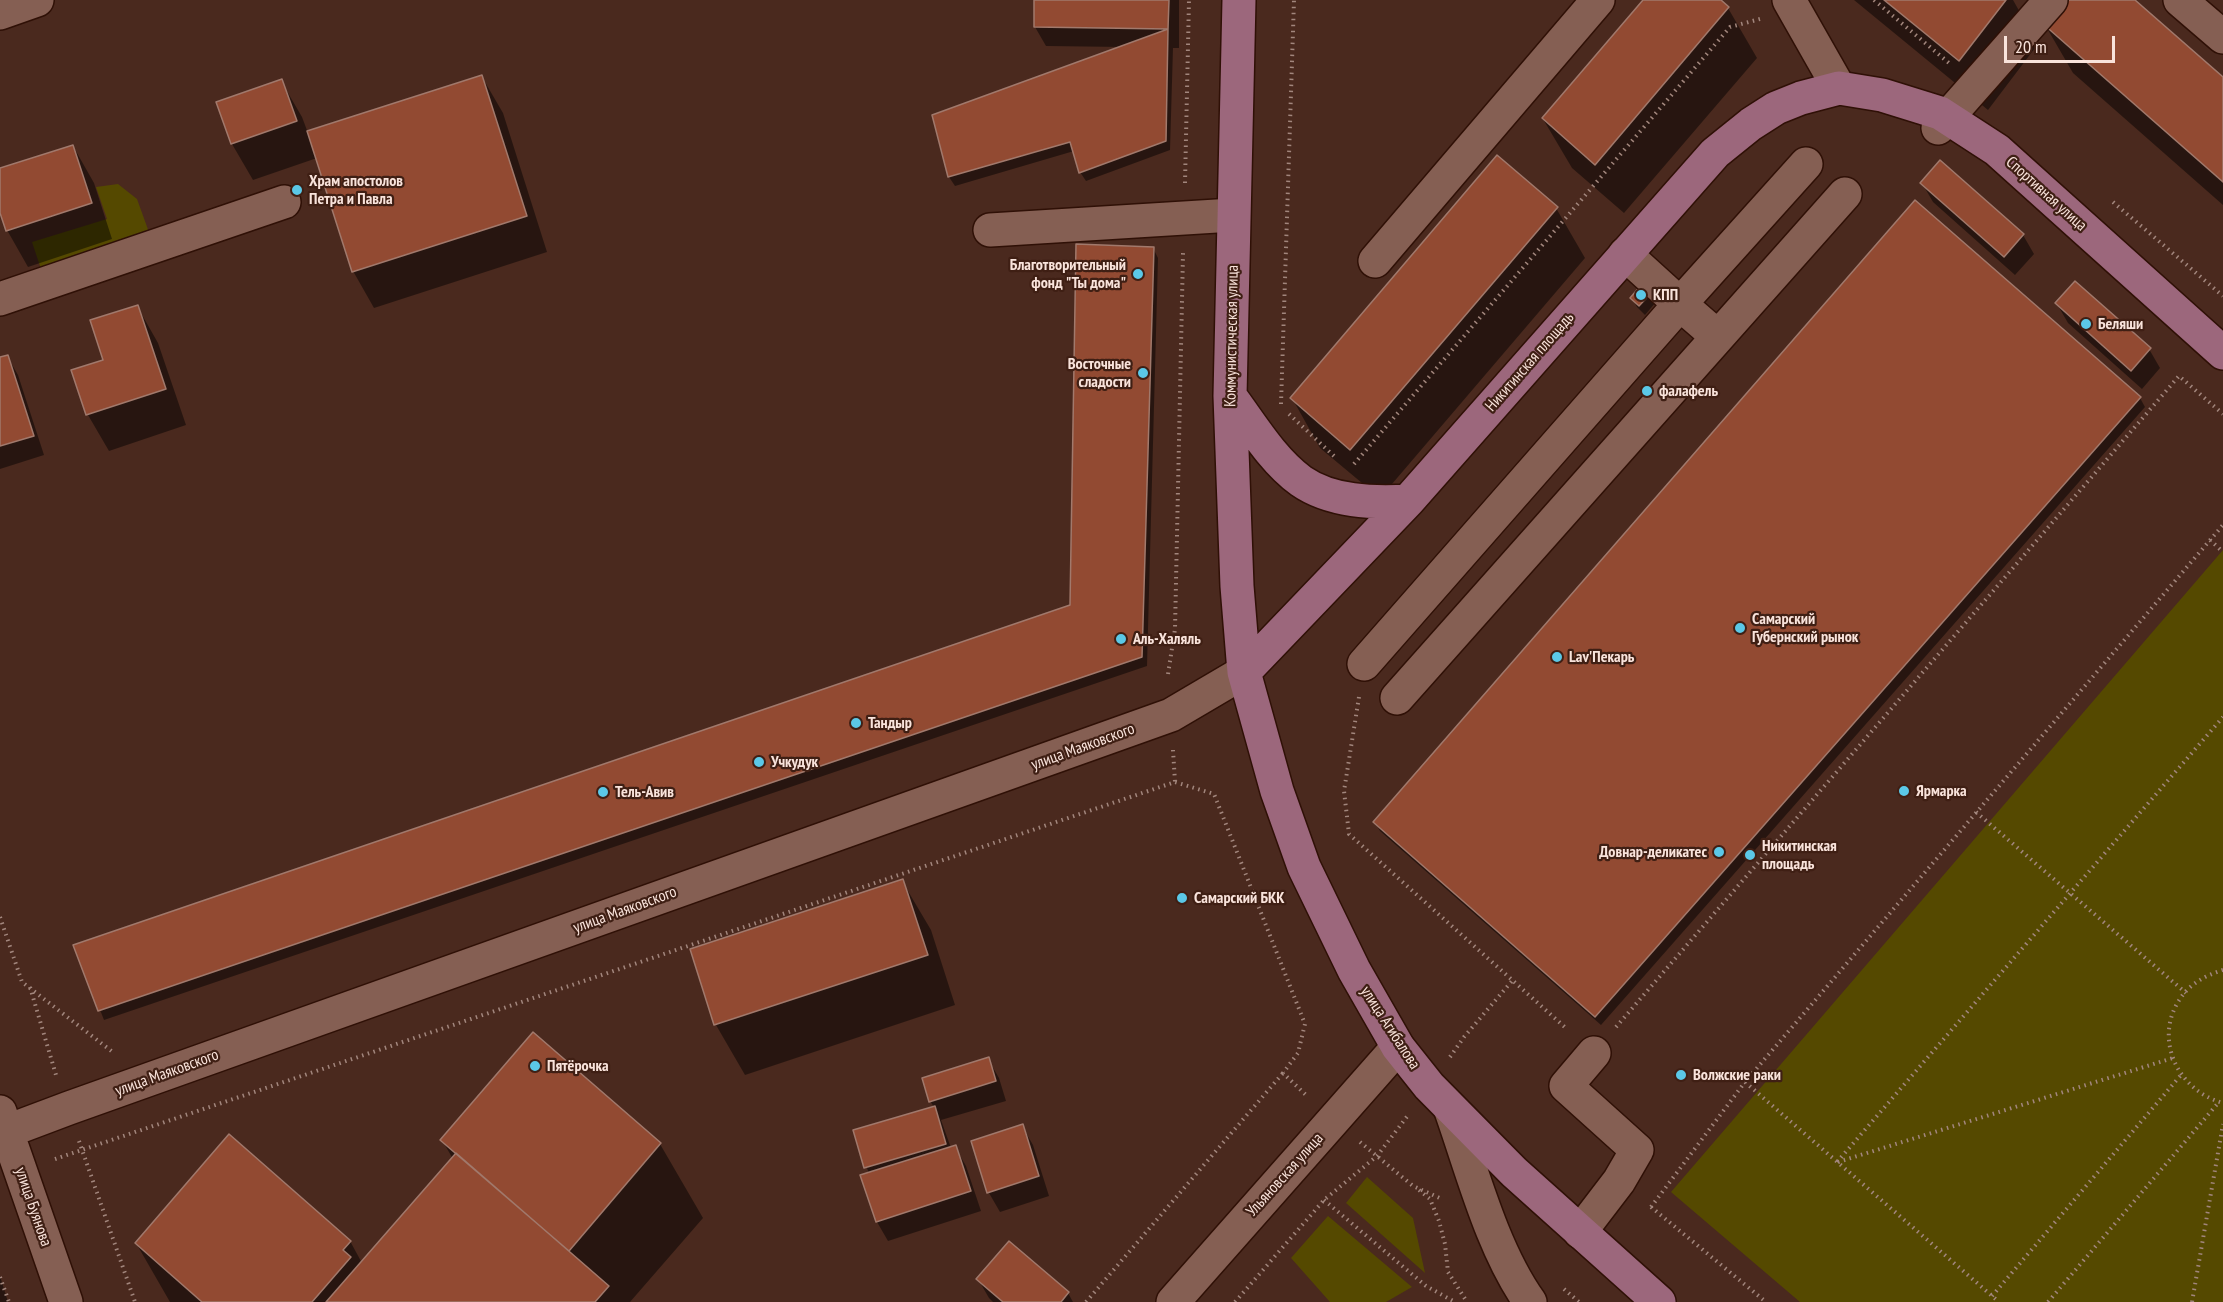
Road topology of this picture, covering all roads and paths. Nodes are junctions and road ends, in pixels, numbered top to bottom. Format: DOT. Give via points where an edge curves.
graph roads {
  1 [pos="37,0"];
  2 [pos="1189,0"];
  3 [pos="1239,0"];
  4 [pos="1598,0"];
  5 [pos="1789,0"];
  6 [pos="2051,0"];
  7 [pos="2180,0"];
  8 [pos="0,12"];
  9 [pos="2223,37"];
  10 [pos="1839,88"];
  11 [pos="1942,123"];
  12 [pos="1806,164"];
  13 [pos="1845,194"];
  14 [pos="284,202"];
  15 [pos="1233,215"];
  16 [pos="1184,218"];
  17 [pos="990,230"];
  18 [pos="1625,254"];
  19 [pos="1375,261"];
  20 [pos="0,299"];
  21 [pos="1680,304"];
  22 [pos="1718,337"];
  23 [pos="2221,347"];
  24 [pos="1230,396"];
  25 [pos="2223,414"];
  26 [pos="1408,501"];
  27 [pos="2223,525"];
  28 [pos="2210,540"];
  29 [pos="2223,552"];
  30 [pos="1364,664"];
  31 [pos="1244,672"];
  32 [pos="1397,698"];
  33 [pos="1171,715"];
  34 [pos="2223,717"];
  35 [pos="1175,782"];
  36 [pos="1976,812"];
  37 [pos="2070,893"];
  38 [pos="0,917"];
  39 [pos="2223,970"];
  40 [pos="29,986"];
  41 [pos="2186,993"];
  42 [pos="1398,1047"];
  43 [pos="1594,1053"];
  44 [pos="117,1056"];
  45 [pos="2173,1058"];
  46 [pos="1282,1073"];
  47 [pos="2181,1075"];
  48 [pos="1745,1082"];
  49 [pos="2221,1102"];
  50 [pos="69,1108"];
  51 [pos="1450,1108"];
  52 [pos="1334,1120"];
  53 [pos="2223,1124"];
  54 [pos="2,1126"];
  55 [pos="82,1149"];
  56 [pos="1377,1155"];
  57 [pos="1837,1162"];
  58 [pos="21,1171"];
  59 [pos="1619,1181"];
  60 [pos="1413,1186"];
  61 [pos="1324,1200"];
  62 [pos="1446,1200"];
  63 [pos="1651,1207"];
  64 [pos="1580,1232"];
  65 [pos="0,1277"];
  66 [pos="1562,1287"];
  67 [pos="1992,1296"];
  68 [pos="9,1302"];
  69 [pos="66,1302"];
  70 [pos="135,1302"];
  71 [pos="1086,1302"];
  72 [pos="1173,1302"];
  73 [pos="1235,1302"];
  74 [pos="1455,1302"];
  75 [pos="1467,1302"];
  76 [pos="1530,1302"];
  77 [pos="1579,1302"];
  78 [pos="1659,1302"];
  79 [pos="1766,1302"];
  80 [pos="1999,1302"];
  81 [pos="2048,1302"];
  82 [pos="2192,1302"];
  1 -- 8 [label="street"];
  2 -- 16 [label="path"];
  3 -- 15 [label="main road, Коммунистическая улица"];
  4 -- 19 [label="street"];
  5 -- 10 [label="street"];
  6 -- 11 [label="street"];
  7 -- 9 [label="street"];
  10 -- 11 [label="main road, Спортивная улица" via="1882,95 1940,113"];
  10 -- 18 [label="main road, Никитинская площадь" via="1776,108 1750,124 1715,153"];
  11 -- 23 [label="main road, Спортивная улица" via="1997,150"];
  12 -- 21 [label="street"];
  13 -- 22 [label="street"];
  14 -- 20 [label="street"];
  15 -- 16 [label="street"];
  15 -- 24 [label="main road, Коммунистическая улица"];
  16 -- 17 [label="street"];
  16 -- 33 [label="path" via="1175,629 1167,679"];
  18 -- 21 [label="street"];
  18 -- 26 [label="main road, Никитинская площадь"];
  21 -- 22 [label="street"];
  21 -- 30 [label="street"];
  22 -- 32 [label="street"];
  24 -- 26 [label="main road" via="1273,453 1301,481 1327,495 1378,503"];
  24 -- 31 [label="main road, Коммунистическая улица" via="1236,586"];
  25 -- 43 [label="path" via="2179,376"];
  26 -- 31 [label="main road, Никитинская площадь"];
  27 -- 28 [label="path"];
  28 -- 29 [label="path"];
  28 -- 36 [label="path"];
  30 -- 43 [label="path" via="1344,791 1349,834"];
  31 -- 33 [label="street, улица Маяковского"];
  31 -- 42 [label="main road, улица Агибалова" via="1277,791 1304,867 1354,970"];
  33 -- 35 [label="path"];
  33 -- 50 [label="street, улица Маяковского"];
  34 -- 37 [label="path"];
  35 -- 46 [label="path" via="1214,794 1305,1024 1298,1053"];
  35 -- 55 [label="path"];
  36 -- 37 [label="path"];
  36 -- 48 [label="path"];
  37 -- 41 [label="path"];
  37 -- 57 [label="path"];
  38 -- 40 [label="path" via="22,982"];
  39 -- 41 [label="path" via="2207,976"];
  40 -- 44 [label="path"];
  40 -- 50 [label="path"];
  41 -- 45 [label="path" via="2174,1011 2169,1035"];
  42 -- 51 [label="main road, улица Агибалова"];
  42 -- 52 [label="street, Ульяновская улица"];
  43 -- 59 [label="street" via="1566,1086 1637,1150"];
  45 -- 47 [label="path"];
  45 -- 57 [label="path"];
  46 -- 52 [label="path"];
  46 -- 71 [label="path"];
  47 -- 49 [label="path" via="2198,1093"];
  47 -- 67 [label="path"];
  48 -- 57 [label="path"];
  48 -- 63 [label="path"];
  49 -- 81 [label="path"];
  50 -- 54 [label="street, улица Маяковского"];
  50 -- 55 [label="path"];
  51 -- 64 [label="main road, улица Агибалова"];
  51 -- 76 [label="street" via="1494,1233"];
  52 -- 56 [label="path"];
  52 -- 72 [label="street, Ульяновская улица"];
  53 -- 82 [label="path"];
  54 -- 58 [label="street, улица Буянова"];
  55 -- 58 [label="path"];
  55 -- 70 [label="path"];
  56 -- 60 [label="path"];
  56 -- 61 [label="path"];
  57 -- 67 [label="path"];
  58 -- 69 [label="street, улица Буянова"];
  59 -- 63 [label="path"];
  59 -- 64 [label="street"];
  60 -- 62 [label="path"];
  60 -- 75 [label="path" via="1430,1199 1439,1221 1448,1272"];
  61 -- 73 [label="path"];
  61 -- 74 [label="path" via="1426,1286"];
  63 -- 79 [label="path"];
  64 -- 78 [label="main road, улица Агибалова"];
  65 -- 68 [label="path"];
  66 -- 77 [label="path"];
  67 -- 80 [label="path"];
}
